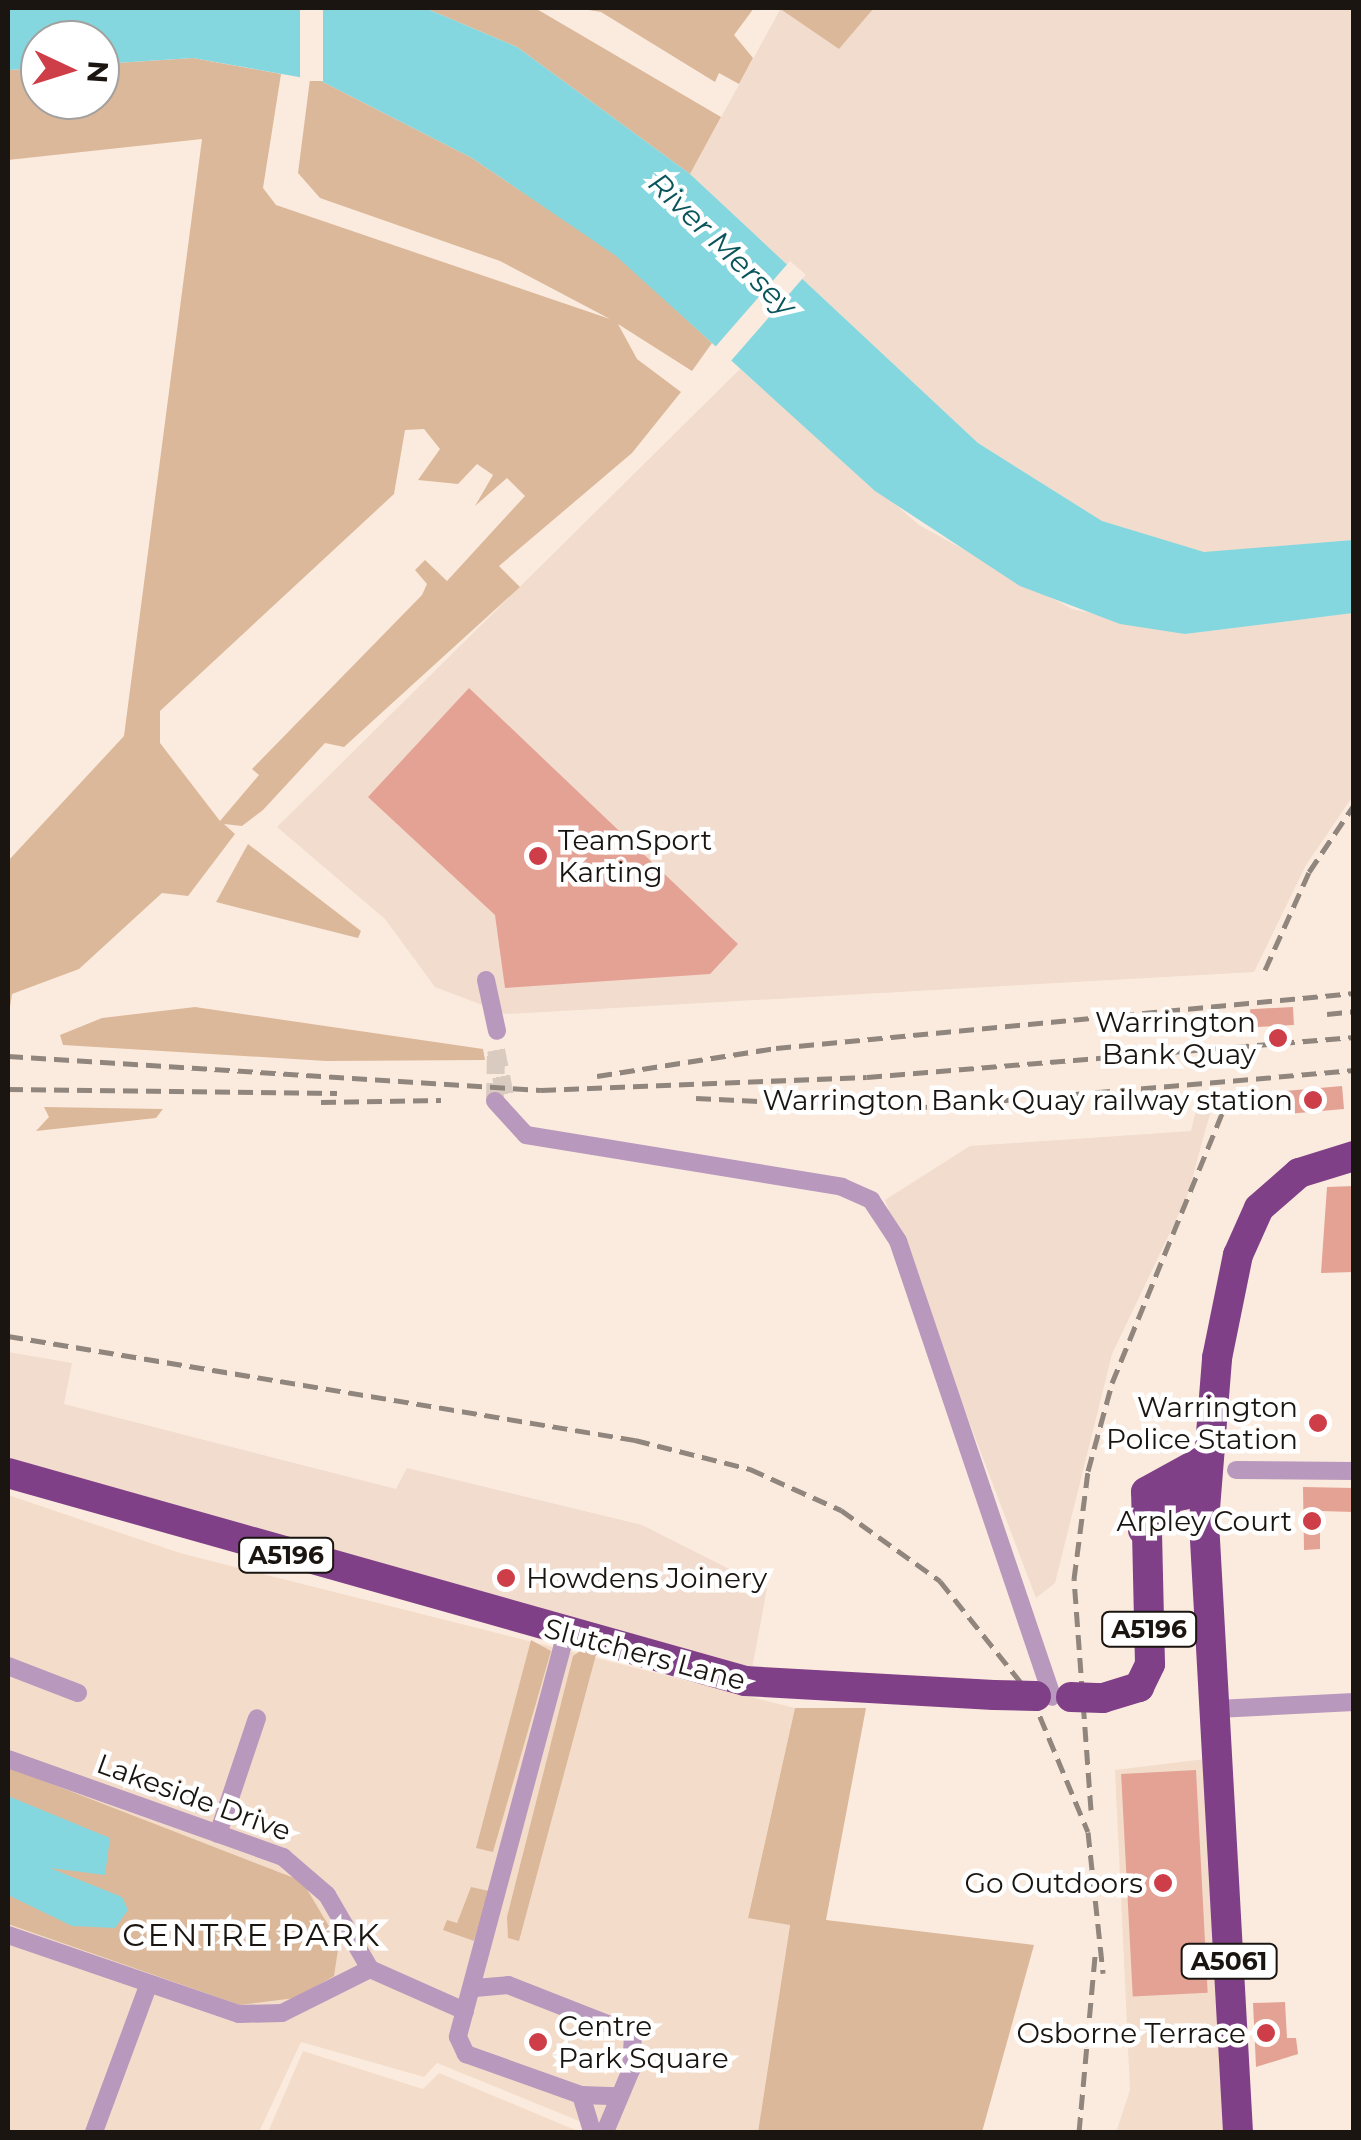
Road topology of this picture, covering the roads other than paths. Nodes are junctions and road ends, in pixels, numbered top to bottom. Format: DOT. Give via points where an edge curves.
graph roads {
  1 [pos="486,980"];
  2 [pos="497,1031"];
  3 [pos="501,1105"];
  4 [pos="1354,1156"];
  5 [pos="1206,1458"];
  6 [pos="1236,1470"];
  7 [pos="1354,1471"];
  8 [pos="8,1473"];
  9 [pos="1205,1491"];
  10 [pos="1143,1530"];
  11 [pos="566,1633"];
  12 [pos="8,1666"];
  13 [pos="78,1693"];
  14 [pos="1053,1697"];
  15 [pos="1354,1702"];
  16 [pos="1218,1709"];
  17 [pos="257,1718"];
  18 [pos="8,1759"];
  19 [pos="218,1834"];
  20 [pos="492,1925"];
  21 [pos="8,1935"];
  22 [pos="370,1969"];
  23 [pos="508,1985"];
  24 [pos="148,1986"];
  25 [pos="475,1988"];
  26 [pos="465,2011"];
  27 [pos="582,2095"];
  28 [pos="616,2096"];
  29 [pos="94,2132"];
  30 [pos="592,2132"];
  31 [pos="605,2132"];
  32 [pos="1238,2132"];
  1 -- 2 [label="street"];
  3 -- 14 [label="street" via="526,1135 842,1186 871,1200 898,1241"];
  4 -- 5 [label="highway, A5061" via="1288,1179 1248,1227 1217,1358"];
  5 -- 9 [label="highway, A5061"];
  5 -- 10 [label="highway, Slutchers Lane / A5196" via="1146,1492"];
  6 -- 7 [label="street"];
  8 -- 11 [label="highway, Slutchers Lane / A5196"];
  9 -- 10 [label="highway" via="1173,1497"];
  9 -- 16 [label="highway, A5061"];
  10 -- 14 [label="highway, Slutchers Lane / A5196, bridge" via="1150,1664 1139,1687 1103,1698"];
  11 -- 14 [label="highway, Slutchers Lane / A5196, bridge" via="763,1684"];
  11 -- 20 [label="street"];
  12 -- 13 [label="street"];
  15 -- 16 [label="street"];
  16 -- 32 [label="highway, A5061"];
  17 -- 19 [label="street"];
  18 -- 19 [label="street, Lakeside Drive"];
  19 -- 22 [label="street, Lakeside Drive" via="304,1870"];
  20 -- 23 [label="street"];
  20 -- 25 [label="street"];
  21 -- 24 [label="street"];
  22 -- 24 [label="street" via="282,2013 218,2010"];
  22 -- 26 [label="street"];
  23 -- 25 [label="street"];
  23 -- 28 [label="street" via="633,2034 631,2070"];
  24 -- 29 [label="street"];
  25 -- 26 [label="street"];
  26 -- 27 [label="street" via="458,2037 466,2054"];
  27 -- 28 [label="street"];
  27 -- 30 [label="street"];
  28 -- 31 [label="street"];
}
